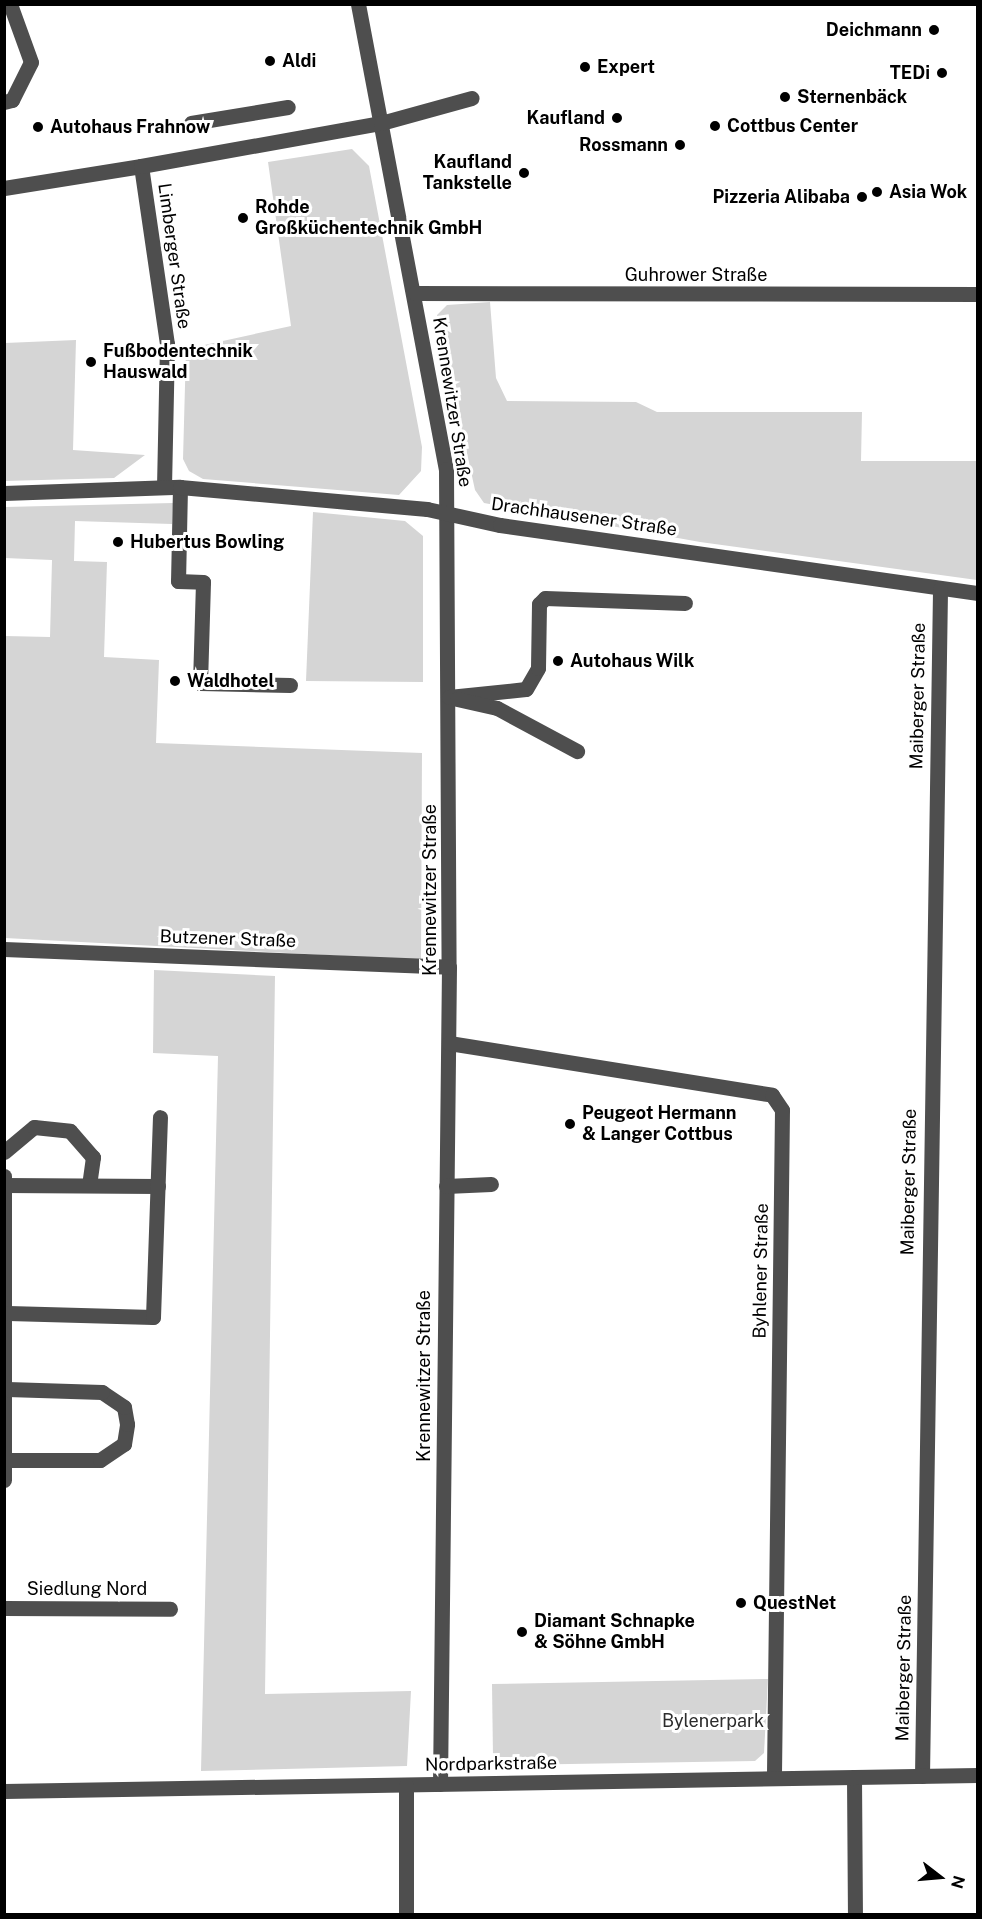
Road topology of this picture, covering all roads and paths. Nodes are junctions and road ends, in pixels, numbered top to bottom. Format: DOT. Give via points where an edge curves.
graph roads {
  1 [pos="10,4"];
  2 [pos="358,4"];
  3 [pos="472,98"];
  4 [pos="4,102"];
  5 [pos="288,107"];
  6 [pos="191,123"];
  7 [pos="381,123"];
  8 [pos="141,166"];
  9 [pos="4,188"];
  10 [pos="415,293"];
  11 [pos="978,294"];
  12 [pos="164,487"];
  13 [pos="180,487"];
  14 [pos="4,493"];
  15 [pos="448,516"];
  16 [pos="940,589"];
  17 [pos="978,593"];
  18 [pos="685,603"];
  19 [pos="290,685"];
  20 [pos="448,697"];
  21 [pos="577,751"];
  22 [pos="4,949"];
  23 [pos="449,968"];
  24 [pos="449,1043"];
  25 [pos="160,1117"];
  26 [pos="4,1152"];
  27 [pos="5,1182"];
  28 [pos="491,1184"];
  29 [pos="89,1185"];
  30 [pos="158,1186"];
  31 [pos="446,1186"];
  32 [pos="8,1313"];
  33 [pos="6,1389"];
  34 [pos="5,1460"];
  35 [pos="4,1480"];
  36 [pos="4,1608"];
  37 [pos="170,1609"];
  38 [pos="978,1775"];
  39 [pos="922,1776"];
  40 [pos="854,1777"];
  41 [pos="774,1778"];
  42 [pos="440,1784"];
  43 [pos="406,1785"];
  44 [pos="4,1791"];
  45 [pos="406,1914"];
  46 [pos="855,1914"];
  1 -- 4 [label="street" via="31,62 12,100"];
  2 -- 7 [label="street, Krennewitzer Straße"];
  3 -- 7 [label="street, Limberger Straße"];
  5 -- 6 [label="street"];
  7 -- 8 [label="street, Limberger Straße"];
  7 -- 10 [label="street, Krennewitzer Straße"];
  8 -- 9 [label="street"];
  8 -- 12 [label="street, Limberger Straße" via="167,344"];
  10 -- 11 [label="street, Guhrower Straße"];
  10 -- 15 [label="street, Krennewitzer Straße" via="446,469"];
  12 -- 13 [label="street, Drachhausener Straße"];
  12 -- 14 [label="street, Drachhausener Straße"];
  13 -- 15 [label="street, Drachhausener Straße" via="427,509"];
  13 -- 19 [label="street" via="178,581 203,582 200,683"];
  15 -- 16 [label="street, Drachhausener Straße"];
  15 -- 20 [label="street, Krennewitzer Straße"];
  16 -- 17 [label="street, Drachhausener Straße"];
  16 -- 39 [label="street, Maiberger Straße"];
  18 -- 20 [label="street" via="545,598 539,604 538,668 526,689"];
  20 -- 21 [label="street" via="497,708"];
  20 -- 23 [label="street, Krennewitzer Straße"];
  22 -- 23 [label="street, Butzener Straße"];
  23 -- 24 [label="street, Krennewitzer Straße"];
  24 -- 31 [label="street, Krennewitzer Straße"];
  24 -- 41 [label="street, Byhlener Straße" via="772,1095 782,1110"];
  25 -- 30 [label="street"];
  26 -- 29 [label="street" via="34,1126 70,1131 93,1157"];
  27 -- 29 [label="street"];
  27 -- 32 [label="street"];
  28 -- 31 [label="street"];
  29 -- 30 [label="street"];
  30 -- 32 [label="street" via="153,1317"];
  31 -- 42 [label="street, Krennewitzer Straße"];
  32 -- 33 [label="street"];
  33 -- 34 [label="street"];
  33 -- 34 [label="street" via="102,1392 124,1407 127,1424 124,1444 100,1461"];
  34 -- 35 [label="street"];
  36 -- 37 [label="street, Siedlung Nord"];
  38 -- 39 [label="street, Nordparkstraße"];
  39 -- 40 [label="street, Nordparkstraße"];
  40 -- 41 [label="street, Nordparkstraße"];
  40 -- 46 [label="street"];
  41 -- 42 [label="street, Nordparkstraße"];
  42 -- 43 [label="street, Nordparkstraße"];
  43 -- 44 [label="street, Nordparkstraße"];
  43 -- 45 [label="street"];
}
